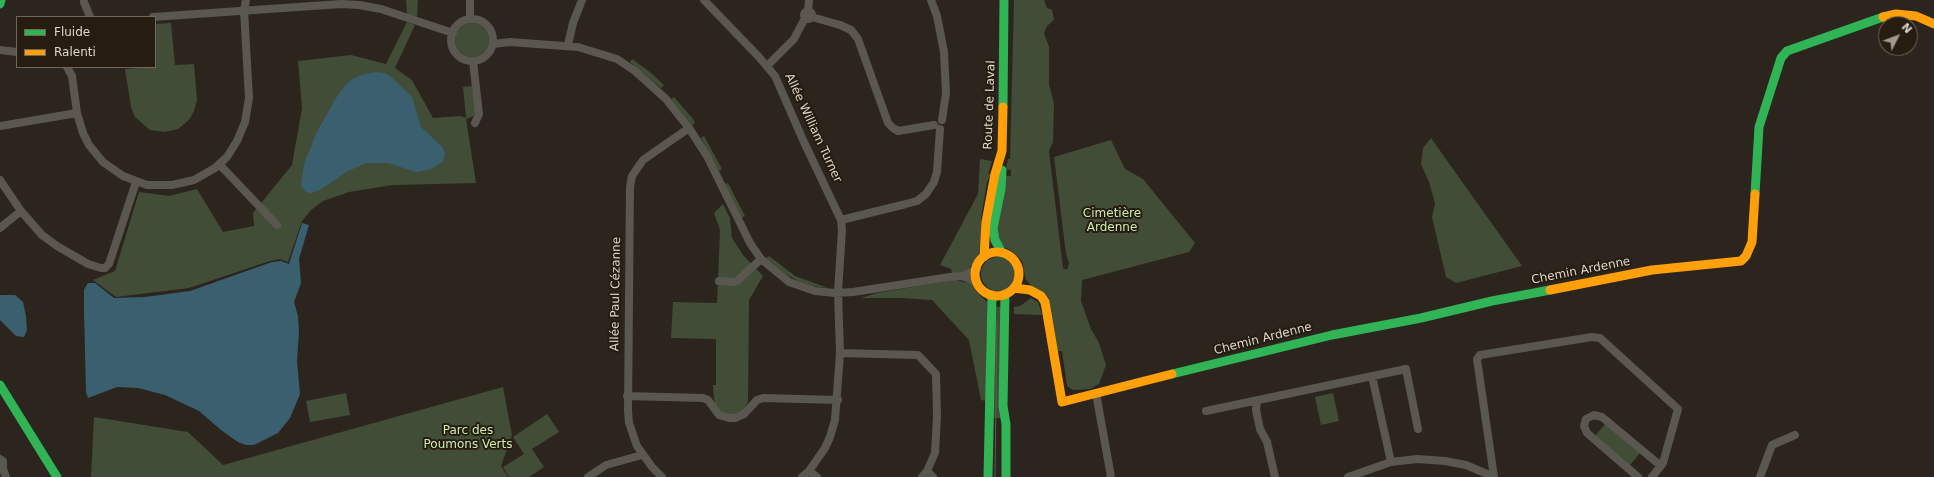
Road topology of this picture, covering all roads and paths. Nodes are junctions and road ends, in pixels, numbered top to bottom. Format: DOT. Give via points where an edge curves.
graph roads {
  1 [pos="1,0"];
  2 [pos="246,0"];
  3 [pos="470,0"];
  4 [pos="582,0"];
  5 [pos="704,0"];
  6 [pos="809,0"];
  7 [pos="931,0"];
  8 [pos="1004,0"];
  9 [pos="84,2"];
  10 [pos="0,4"];
  11 [pos="244,10"];
  12 [pos="808,15"];
  13 [pos="90,16"];
  14 [pos="156,17"];
  15 [pos="470,20"];
  16 [pos="1934,24"];
  17 [pos="452,33"];
  18 [pos="493,44"];
  19 [pos="568,45"];
  20 [pos="0,50"];
  21 [pos="16,52"];
  22 [pos="474,64"];
  23 [pos="767,66"];
  24 [pos="68,68"];
  25 [pos="77,113"];
  26 [pos="475,123"];
  27 [pos="939,125"];
  28 [pos="0,126"];
  29 [pos="689,128"];
  30 [pos="1002,151"];
  31 [pos="219,164"];
  32 [pos="0,180"];
  33 [pos="136,182"];
  34 [pos="21,211"];
  35 [pos="841,220"];
  36 [pos="277,225"];
  37 [pos="0,228"];
  38 [pos="1002,253"];
  39 [pos="984,257"];
  40 [pos="761,258"];
  41 [pos="976,269"];
  42 [pos="1019,275"];
  43 [pos="962,276"];
  44 [pos="719,281"];
  45 [pos="977,282"];
  46 [pos="1014,288"];
  47 [pos="1030,290"];
  48 [pos="838,292"];
  49 [pos="1005,294"];
  50 [pos="992,295"];
  51 [pos="840,353"];
  52 [pos="1372,376"];
  53 [pos="0,385"];
  54 [pos="1096,393"];
  55 [pos="627,396"];
  56 [pos="838,400"];
  57 [pos="1257,401"];
  58 [pos="1206,411"];
  59 [pos="1418,429"];
  60 [pos="1795,435"];
  61 [pos="642,454"];
  62 [pos="0,459"];
  63 [pos="1391,462"];
  64 [pos="1661,466"];
  65 [pos="809,471"];
  66 [pos="928,475"];
  67 [pos="1490,476"];
  68 [pos="6,477"];
  69 [pos="58,477"];
  70 [pos="588,477"];
  71 [pos="662,477"];
  72 [pos="802,477"];
  73 [pos="817,477"];
  74 [pos="988,477"];
  75 [pos="1006,477"];
  76 [pos="1111,477"];
  77 [pos="1275,477"];
  78 [pos="1348,477"];
  79 [pos="1638,477"];
  80 [pos="1652,477"];
  81 [pos="1760,477"];
  1 -- 10 [label="street"];
  2 -- 11 [label="street"];
  3 -- 15 [label="street"];
  4 -- 19 [label="street"];
  5 -- 23 [label="street, Allée William Turner"];
  6 -- 12 [label="street"];
  7 -- 27 [label="street" via="944,52 946,93"];
  8 -- 30 [label="street, Route de Laval"];
  9 -- 13 [label="street"];
  11 -- 14 [label="street"];
  11 -- 17 [label="street" via="359,5 381,9"];
  11 -- 31 [label="street" via="248,112 237,141"];
  12 -- 23 [label="street" via="794,39"];
  12 -- 27 [label="street" via="851,30 858,39 888,123 893,128 898,131"];
  15 -- 17 [label="street" via="458,25"];
  15 -- 18 [label="street" via="481,21 488,26 493,36"];
  16 -- 54 [label="street, Chemin Ardenne" via="1916,16 1896,14 1787,51 1781,58 1759,127 1752,242 1742,260 1734,263 1652,270 1492,300 1420,318 1324,336"];
  17 -- 22 [label="street" via="451,42 456,53"];
  18 -- 19 [label="street" via="510,42"];
  18 -- 22 [label="street" via="487,55"];
  19 -- 29 [label="street" via="617,58 666,99"];
  20 -- 21 [label="street"];
  22 -- 26 [label="street" via="478,114"];
  23 -- 35 [label="street, Allée William Turner" via="776,76"];
  24 -- 25 [label="street" via="74,84"];
  25 -- 28 [label="street"];
  25 -- 33 [label="street" via="83,133 95,154 112,169"];
  27 -- 35 [label="street" via="937,172 926,194 917,201"];
  29 -- 40 [label="street" via="707,156 750,243"];
  29 -- 55 [label="street, Allée Paul Cézanne" via="643,160 632,176 629,202"];
  30 -- 38 [label="street, Route de Laval" via="1001,189 993,228 995,240"];
  30 -- 39 [label="street, Route de Laval" via="986,222"];
  31 -- 33 [label="street" via="197,179 178,184 158,186"];
  31 -- 36 [label="street"];
  32 -- 34 [label="street"];
  33 -- 34 [label="street" via="106,268 88,264 57,246 42,235"];
  34 -- 37 [label="street"];
  35 -- 48 [label="street, Allée William Turner"];
  38 -- 39 [label="street"];
  38 -- 42 [label="street" via="1014,261"];
  39 -- 41 [label="street"];
  40 -- 44 [label="street" via="737,281"];
  40 -- 48 [label="street" via="789,282 815,291"];
  41 -- 43 [label="street"];
  41 -- 45 [label="street"];
  42 -- 46 [label="street"];
  42 -- 47 [label="street"];
  43 -- 45 [label="street"];
  43 -- 48 [label="street"];
  45 -- 50 [label="street" via="984,291"];
  46 -- 47 [label="street"];
  46 -- 49 [label="street"];
  47 -- 54 [label="street, Chemin Ardenne" via="1041,296 1047,306 1062,402"];
  48 -- 51 [label="street"];
  49 -- 50 [label="street"];
  49 -- 75 [label="street"];
  50 -- 74 [label="street"];
  51 -- 56 [label="street"];
  51 -- 66 [label="street" via="918,355 936,374 935,453"];
  52 -- 57 [label="street"];
  52 -- 59 [label="street" via="1406,369"];
  52 -- 63 [label="street"];
  53 -- 69 [label="street"];
  54 -- 76 [label="street"];
  55 -- 56 [label="street" via="703,398 708,400 719,415 729,418 744,414 757,400 763,398"];
  55 -- 61 [label="street, Allée Paul Cézanne" via="629,423"];
  56 -- 65 [label="street" via="830,437"];
  57 -- 58 [label="street"];
  57 -- 77 [label="street" via="1260,429 1267,442"];
  60 -- 81 [label="street" via="1772,445"];
  61 -- 70 [label="street" via="606,465"];
  61 -- 71 [label="street, Allée Paul Cézanne"];
  62 -- 68 [label="street"];
  63 -- 67 [label="street" via="1417,459 1444,461 1466,466"];
  63 -- 78 [label="street"];
  64 -- 67 [label="street" via="1678,409 1600,338 1592,337 1480,355 1477,360"];
  64 -- 79 [label="street" via="1602,417 1594,415 1586,419 1584,426 1587,433"];
  64 -- 80 [label="street"];
  65 -- 72 [label="street"];
  65 -- 73 [label="street"];
}
